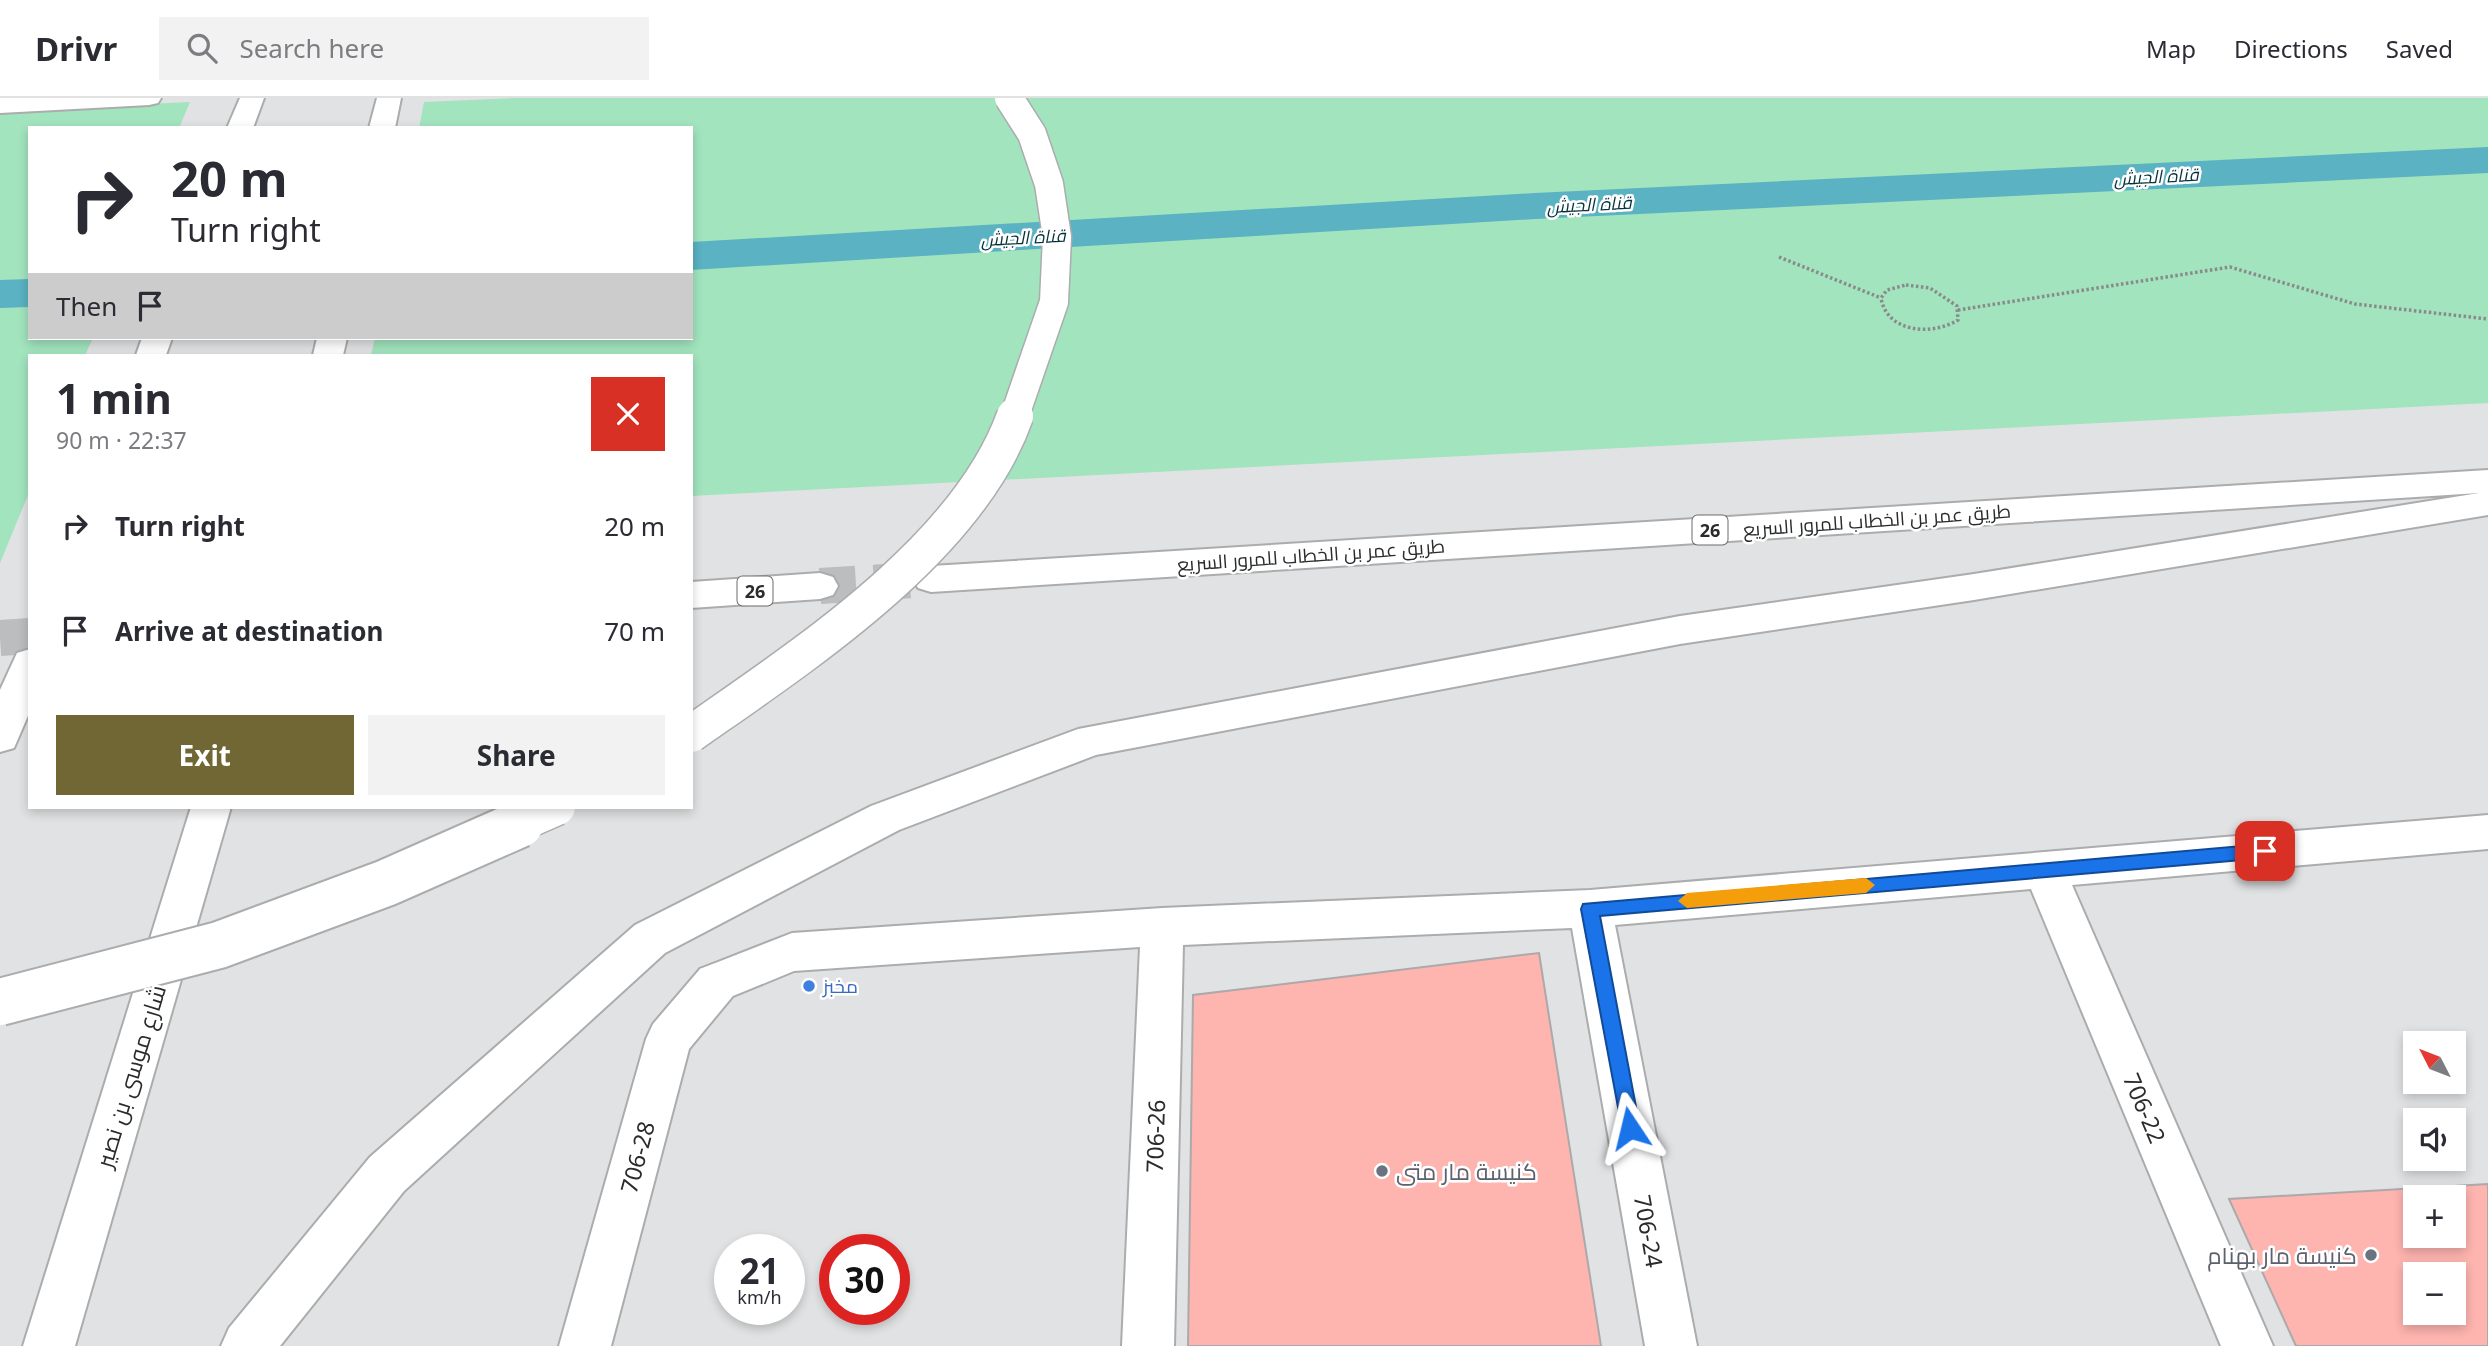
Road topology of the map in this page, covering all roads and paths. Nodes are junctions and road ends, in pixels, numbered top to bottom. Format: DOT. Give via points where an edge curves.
graph roads {
  1 [pos="0,98"];
  2 [pos="149,98"];
  3 [pos="252,98"];
  4 [pos="389,98"];
  5 [pos="1009,98"];
  6 [pos="61,102"];
  7 [pos="0,105"];
  8 [pos="241,126"];
  9 [pos="382,126"];
  10 [pos="1779,257"];
  11 [pos="1881,298"];
  12 [pos="1958,310"];
  13 [pos="2488,319"];
  14 [pos="2488,481"];
  15 [pos="2488,503"];
  16 [pos="931,579"];
  17 [pos="820,586"];
  18 [pos="693,594"];
  19 [pos="28,668"];
  20 [pos="693,733"];
  21 [pos="1,734"];
  22 [pos="210,809"];
  23 [pos="552,809"];
  24 [pos="2487,833"];
  25 [pos="2044,869"];
  26 [pos="1590,909"];
  27 [pos="1162,927"];
  28 [pos="0,1002"];
  29 [pos="49,1346"];
  30 [pos="247,1346"];
  31 [pos="585,1346"];
  32 [pos="1147,1346"];
  33 [pos="1671,1346"];
  34 [pos="2247,1346"];
  1 -- 6 [label="main road"];
  2 -- 6 [label="main road"];
  3 -- 8 [label="main road"];
  4 -- 9 [label="main road"];
  5 -- 20 [label="main road, bridge" via="1032,134 1049,184 1057,237 1054,302 1003,449 934,542 823,641"];
  6 -- 7 [label="main road"];
  10 -- 11 [label="path"];
  11 -- 12 [label="path" via="1895,287 1918,286 1942,293"];
  11 -- 12 [label="path" via="1884,311 1916,329 1952,326 1958,320"];
  12 -- 13 [label="path" via="2230,267 2355,303"];
  14 -- 16 [label="main road, طريق عمر بن الخطاب للمرور السريع / 26"];
  15 -- 30 [label="main road" via="1667,632 1092,740 885,818 650,939 387,1174"];
  17 -- 18 [label="main road, 26"];
  19 -- 21 [label="main road"];
  22 -- 29 [label="main road, شارع موسى بن نصير"];
  23 -- 28 [label="main road, bridge" via="386,883 219,945"];
  24 -- 25 [label="main road"];
  25 -- 26 [label="main road"];
  25 -- 34 [label="main road, 706-22"];
  26 -- 27 [label="main road"];
  26 -- 33 [label="main road, 706-24"];
  27 -- 31 [label="main road, 706-28" via="792,951 716,983 669,1039"];
  27 -- 32 [label="main road, 706-26"];
}
